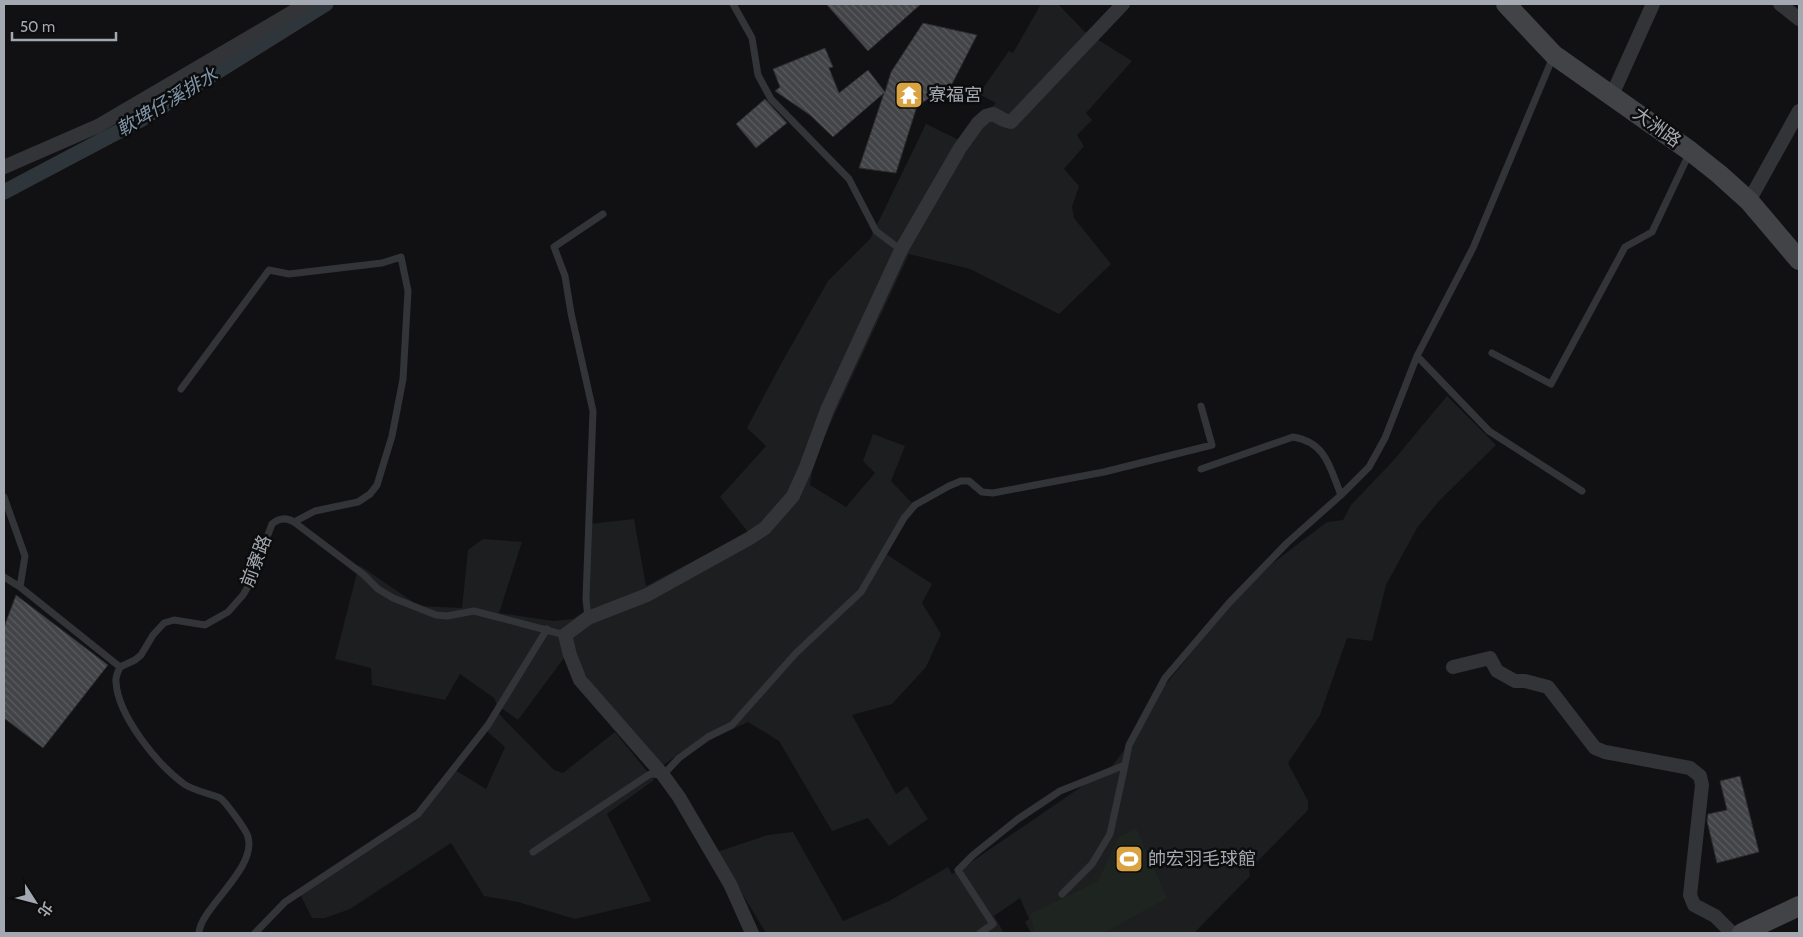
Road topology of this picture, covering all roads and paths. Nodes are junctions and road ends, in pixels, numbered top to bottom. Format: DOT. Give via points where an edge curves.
graph roads {
  1 [pos="306,4"];
  2 [pos="733,4"];
  3 [pos="1123,4"];
  4 [pos="1506,4"];
  5 [pos="1653,4"];
  6 [pos="1780,4"];
  7 [pos="1799,19"];
  8 [pos="1554,55"];
  9 [pos="1612,95"];
  10 [pos="1799,111"];
  11 [pos="1690,151"];
  12 [pos="4,167"];
  13 [pos="1749,201"];
  14 [pos="603,214"];
  15 [pos="901,250"];
  16 [pos="1799,260"];
  17 [pos="1492,353"];
  18 [pos="1417,356"];
  19 [pos="181,388"];
  20 [pos="1202,406"];
  21 [pos="1201,469"];
  22 [pos="1582,491"];
  23 [pos="1342,495"];
  24 [pos="4,497"];
  25 [pos="294,522"];
  26 [pos="4,577"];
  27 [pos="20,587"];
  28 [pos="588,618"];
  29 [pos="547,629"];
  30 [pos="565,635"];
  31 [pos="120,667"];
  32 [pos="1453,667"];
  33 [pos="1125,765"];
  34 [pos="663,775"];
  35 [pos="533,852"];
  36 [pos="1062,894"];
  37 [pos="1799,906"];
  38 [pos="199,933"];
  39 [pos="255,933"];
  40 [pos="752,933"];
  41 [pos="980,933"];
  42 [pos="1732,933"];
  43 [pos="1742,933"];
  1 -- 12 [label="street" via="98,126"];
  2 -- 15 [label="lane" via="752,38 758,75 771,99 849,180 876,231"];
  3 -- 15 [label="street" via="1011,122 993,114 978,123"];
  4 -- 8 [label="street, 大洲路"];
  5 -- 9 [label="street"];
  6 -- 7 [label="street"];
  8 -- 9 [label="street, 大洲路"];
  8 -- 18 [label="lane" via="1473,248"];
  9 -- 11 [label="street, 大洲路"];
  10 -- 13 [label="street"];
  11 -- 13 [label="street, 大洲路"];
  11 -- 17 [label="lane" via="1652,232 1625,247 1551,384"];
  13 -- 16 [label="street, 大洲路"];
  14 -- 28 [label="lane" via="554,247 565,276 593,410"];
  15 -- 28 [label="street" via="827,410 793,496 765,528 750,538 647,595"];
  18 -- 22 [label="lane" via="1489,431"];
  18 -- 23 [label="lane" via="1385,438 1369,467"];
  19 -- 25 [label="lane" via="269,270 289,274 382,263 401,257 408,291 403,379 392,436 377,485 358,502 315,511"];
  20 -- 34 [label="lane" via="1212,445 1104,472 993,494 982,492 969,481 962,481 915,505 861,592 796,653 732,725 708,736"];
  21 -- 23 [label="lane" via="1293,437 1300,438 1325,456"];
  23 -- 33 [label="lane" via="1287,543 1164,678 1129,745"];
  24 -- 27 [label="lane" via="25,556"];
  25 -- 29 [label="lane, 前寮路" via="364,575 378,590 393,598 436,615 474,611"];
  25 -- 31 [label="lane, 前寮路" via="285,518 272,524 244,595 228,612 205,625 174,620 164,623 141,655"];
  26 -- 27 [label="lane"];
  27 -- 31 [label="lane"];
  28 -- 30 [label="street"];
  29 -- 30 [label="lane, 前寮路"];
  29 -- 39 [label="lane" via="488,725 418,814 285,902"];
  30 -- 34 [label="street" via="580,680"];
  31 -- 38 [label="lane" via="115,680 120,696 133,727 148,748 185,785 222,799 248,836 245,861"];
  32 -- 42 [label="street" via="1490,658 1497,671 1515,681 1548,687 1595,748 1690,768 1700,776 1702,784 1690,895 1694,905 1715,916"];
  33 -- 36 [label="lane" via="1110,834 1092,864"];
  33 -- 41 [label="lane" via="1060,790 1018,819 958,870 993,924"];
  34 -- 35 [label="lane" via="650,774"];
  34 -- 40 [label="street" via="730,884"];
  37 -- 43 [label="street"];
}
